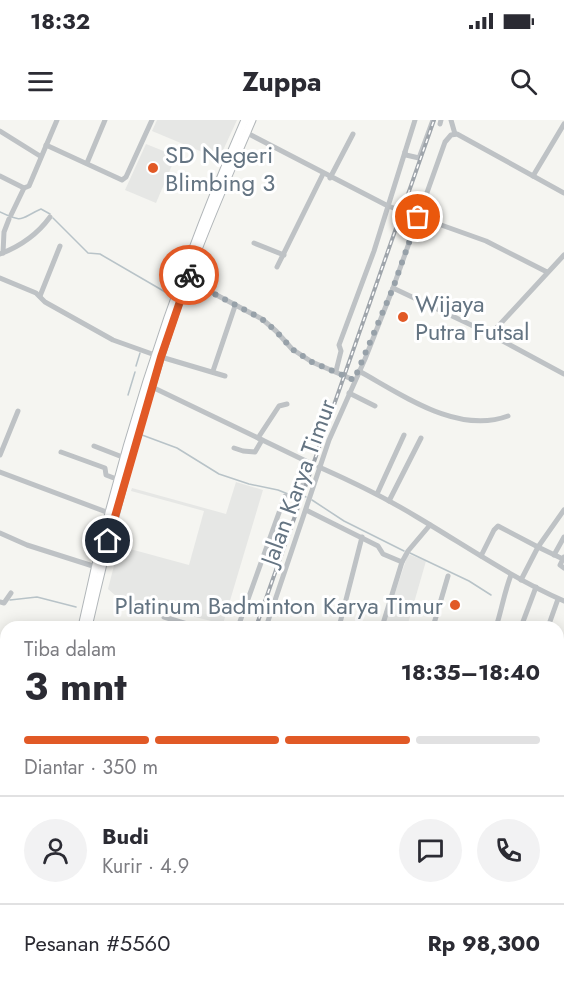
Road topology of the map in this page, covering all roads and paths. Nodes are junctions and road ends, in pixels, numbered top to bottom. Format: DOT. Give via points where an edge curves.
graph roads {
  1 [pos="57,120"];
  2 [pos="105,120"];
  3 [pos="152,120"];
  4 [pos="245,120"];
  5 [pos="251,120"];
  6 [pos="415,120"];
  7 [pos="433,120"];
  8 [pos="451,120"];
  9 [pos="564,124"];
  10 [pos="0,131"];
  11 [pos="247,133"];
  12 [pos="352,134"];
  13 [pos="455,134"];
  14 [pos="45,145"];
  15 [pos="405,152"];
  16 [pos="40,156"];
  17 [pos="87,163"];
  18 [pos="324,174"];
  19 [pos="0,176"];
  20 [pos="533,176"];
  21 [pos="330,178"];
  22 [pos="24,188"];
  23 [pos="564,193"];
  24 [pos="388,206"];
  25 [pos="50,217"];
  26 [pos="418,217"];
  27 [pos="3,226"];
  28 [pos="254,243"];
  29 [pos="60,246"];
  30 [pos="1,253"];
  31 [pos="284,255"];
  32 [pos="564,255"];
  33 [pos="277,267"];
  34 [pos="190,272"];
  35 [pos="547,272"];
  36 [pos="0,278"];
  37 [pos="393,288"];
  38 [pos="40,296"];
  39 [pos="235,306"];
  40 [pos="491,334"];
  41 [pos="158,356"];
  42 [pos="213,371"];
  43 [pos="336,371"];
  44 [pos="359,371"];
  45 [pos="564,374"];
  46 [pos="225,376"];
  47 [pos="354,380"];
  48 [pos="152,387"];
  49 [pos="349,393"];
  50 [pos="287,404"];
  51 [pos="375,406"];
  52 [pos="18,411"];
  53 [pos="508,416"];
  54 [pos="404,435"];
  55 [pos="421,438"];
  56 [pos="260,439"];
  57 [pos="94,446"];
  58 [pos="234,448"];
  59 [pos="61,452"];
  60 [pos="0,455"];
  61 [pos="125,458"];
  62 [pos="319,467"];
  63 [pos="0,472"];
  64 [pos="119,480"];
  65 [pos="377,494"];
  66 [pos="389,501"];
  67 [pos="306,510"];
  68 [pos="564,510"];
  69 [pos="109,513"];
  70 [pos="430,525"];
  71 [pos="0,533"];
  72 [pos="362,537"];
  73 [pos="564,537"];
  74 [pos="538,547"];
  75 [pos="554,555"];
  76 [pos="481,556"];
  77 [pos="563,558"];
  78 [pos="402,562"];
  79 [pos="96,567"];
  80 [pos="564,568"];
  81 [pos="511,575"];
  82 [pos="448,576"];
  83 [pos="521,580"];
  84 [pos="536,587"];
  85 [pos="561,600"];
  86 [pos="164,617"];
  87 [pos="83,621"];
  88 [pos="89,621"];
  89 [pos="177,621"];
  90 [pos="240,621"];
  91 [pos="268,621"];
  92 [pos="341,621"];
  93 [pos="384,621"];
  94 [pos="435,621"];
  95 [pos="498,621"];
  96 [pos="523,621"];
  97 [pos="551,621"];
  1 -- 14 [label="street"];
  2 -- 17 [label="street"];
  3 -- 17 [label="street" via="125,179"];
  4 -- 41 [label="main road" via="201,227"];
  5 -- 11 [label="main road"];
  6 -- 15 [label="street"];
  7 -- 15 [label="street" via="419,158"];
  8 -- 13 [label="street"];
  9 -- 20 [label="street"];
  10 -- 16 [label="street"];
  11 -- 18 [label="street"];
  11 -- 34 [label="main road"];
  12 -- 21 [label="street"];
  13 -- 20 [label="street"];
  13 -- 26 [label="street, Jalan Karya Timur" via="442,147"];
  14 -- 16 [label="street"];
  14 -- 17 [label="street"];
  15 -- 24 [label="street"];
  16 -- 22 [label="street" via="29,186"];
  18 -- 21 [label="street"];
  18 -- 31 [label="street"];
  19 -- 22 [label="street"];
  20 -- 23 [label="street"];
  21 -- 24 [label="street"];
  22 -- 27 [label="street"];
  24 -- 26 [label="street"];
  24 -- 43 [label="street" via="339,346"];
  25 -- 30 [label="street" via="33,236"];
  26 -- 35 [label="street" via="486,241"];
  26 -- 37 [label="street, Jalan Karya Timur"];
  27 -- 30 [label="street"];
  28 -- 31 [label="street"];
  29 -- 38 [label="street"];
  31 -- 33 [label="street"];
  32 -- 35 [label="street"];
  34 -- 41 [label="main road"];
  34 -- 43 [label="street" via="195,275 192,282 262,319 292,349"];
  35 -- 40 [label="street"];
  36 -- 38 [label="street"];
  37 -- 40 [label="street"];
  37 -- 44 [label="street, Jalan Karya Timur"];
  38 -- 41 [label="street" via="113,340"];
  39 -- 42 [label="street"];
  40 -- 45 [label="street"];
  41 -- 42 [label="street"];
  41 -- 48 [label="main road"];
  41 -- 61 [label="main road" via="126,441"];
  42 -- 46 [label="street"];
  43 -- 47 [label="street"];
  44 -- 47 [label="street, Jalan Karya Timur"];
  44 -- 53 [label="street" via="446,415 484,421"];
  47 -- 49 [label="street, Jalan Karya Timur"];
  48 -- 56 [label="street"];
  48 -- 88 [label="main road"];
  49 -- 51 [label="street"];
  49 -- 62 [label="street, Jalan Karya Timur"];
  50 -- 56 [label="street" via="279,406"];
  52 -- 60 [label="street"];
  54 -- 65 [label="street"];
  55 -- 66 [label="street"];
  56 -- 58 [label="street" via="252,452"];
  56 -- 90 [label="street" via="310,463 298,494 285,496"];
  57 -- 61 [label="street"];
  59 -- 64 [label="street" via="105,468 106,476"];
  61 -- 64 [label="main road"];
  62 -- 65 [label="street"];
  62 -- 67 [label="street, Jalan Karya Timur"];
  63 -- 69 [label="street"];
  64 -- 69 [label="main road"];
  65 -- 66 [label="street"];
  66 -- 70 [label="street"];
  67 -- 72 [label="street"];
  67 -- 91 [label="street, Jalan Karya Timur"];
  68 -- 74 [label="street"];
  69 -- 79 [label="main road"];
  70 -- 76 [label="street"];
  70 -- 78 [label="street"];
  71 -- 79 [label="street"];
  72 -- 78 [label="street" via="387,557"];
  72 -- 92 [label="street"];
  73 -- 75 [label="street"];
  74 -- 75 [label="street"];
  74 -- 76 [label="street" via="498,526"];
  74 -- 83 [label="street"];
  75 -- 77 [label="street"];
  76 -- 81 [label="street"];
  77 -- 80 [label="street" via="560,565"];
  78 -- 93 [label="street"];
  79 -- 87 [label="main road"];
  81 -- 83 [label="street"];
  81 -- 95 [label="street"];
  82 -- 94 [label="street"];
  83 -- 84 [label="street"];
  84 -- 85 [label="street"];
  84 -- 96 [label="street"];
  85 -- 97 [label="street"];
  86 -- 89 [label="street"];
}
